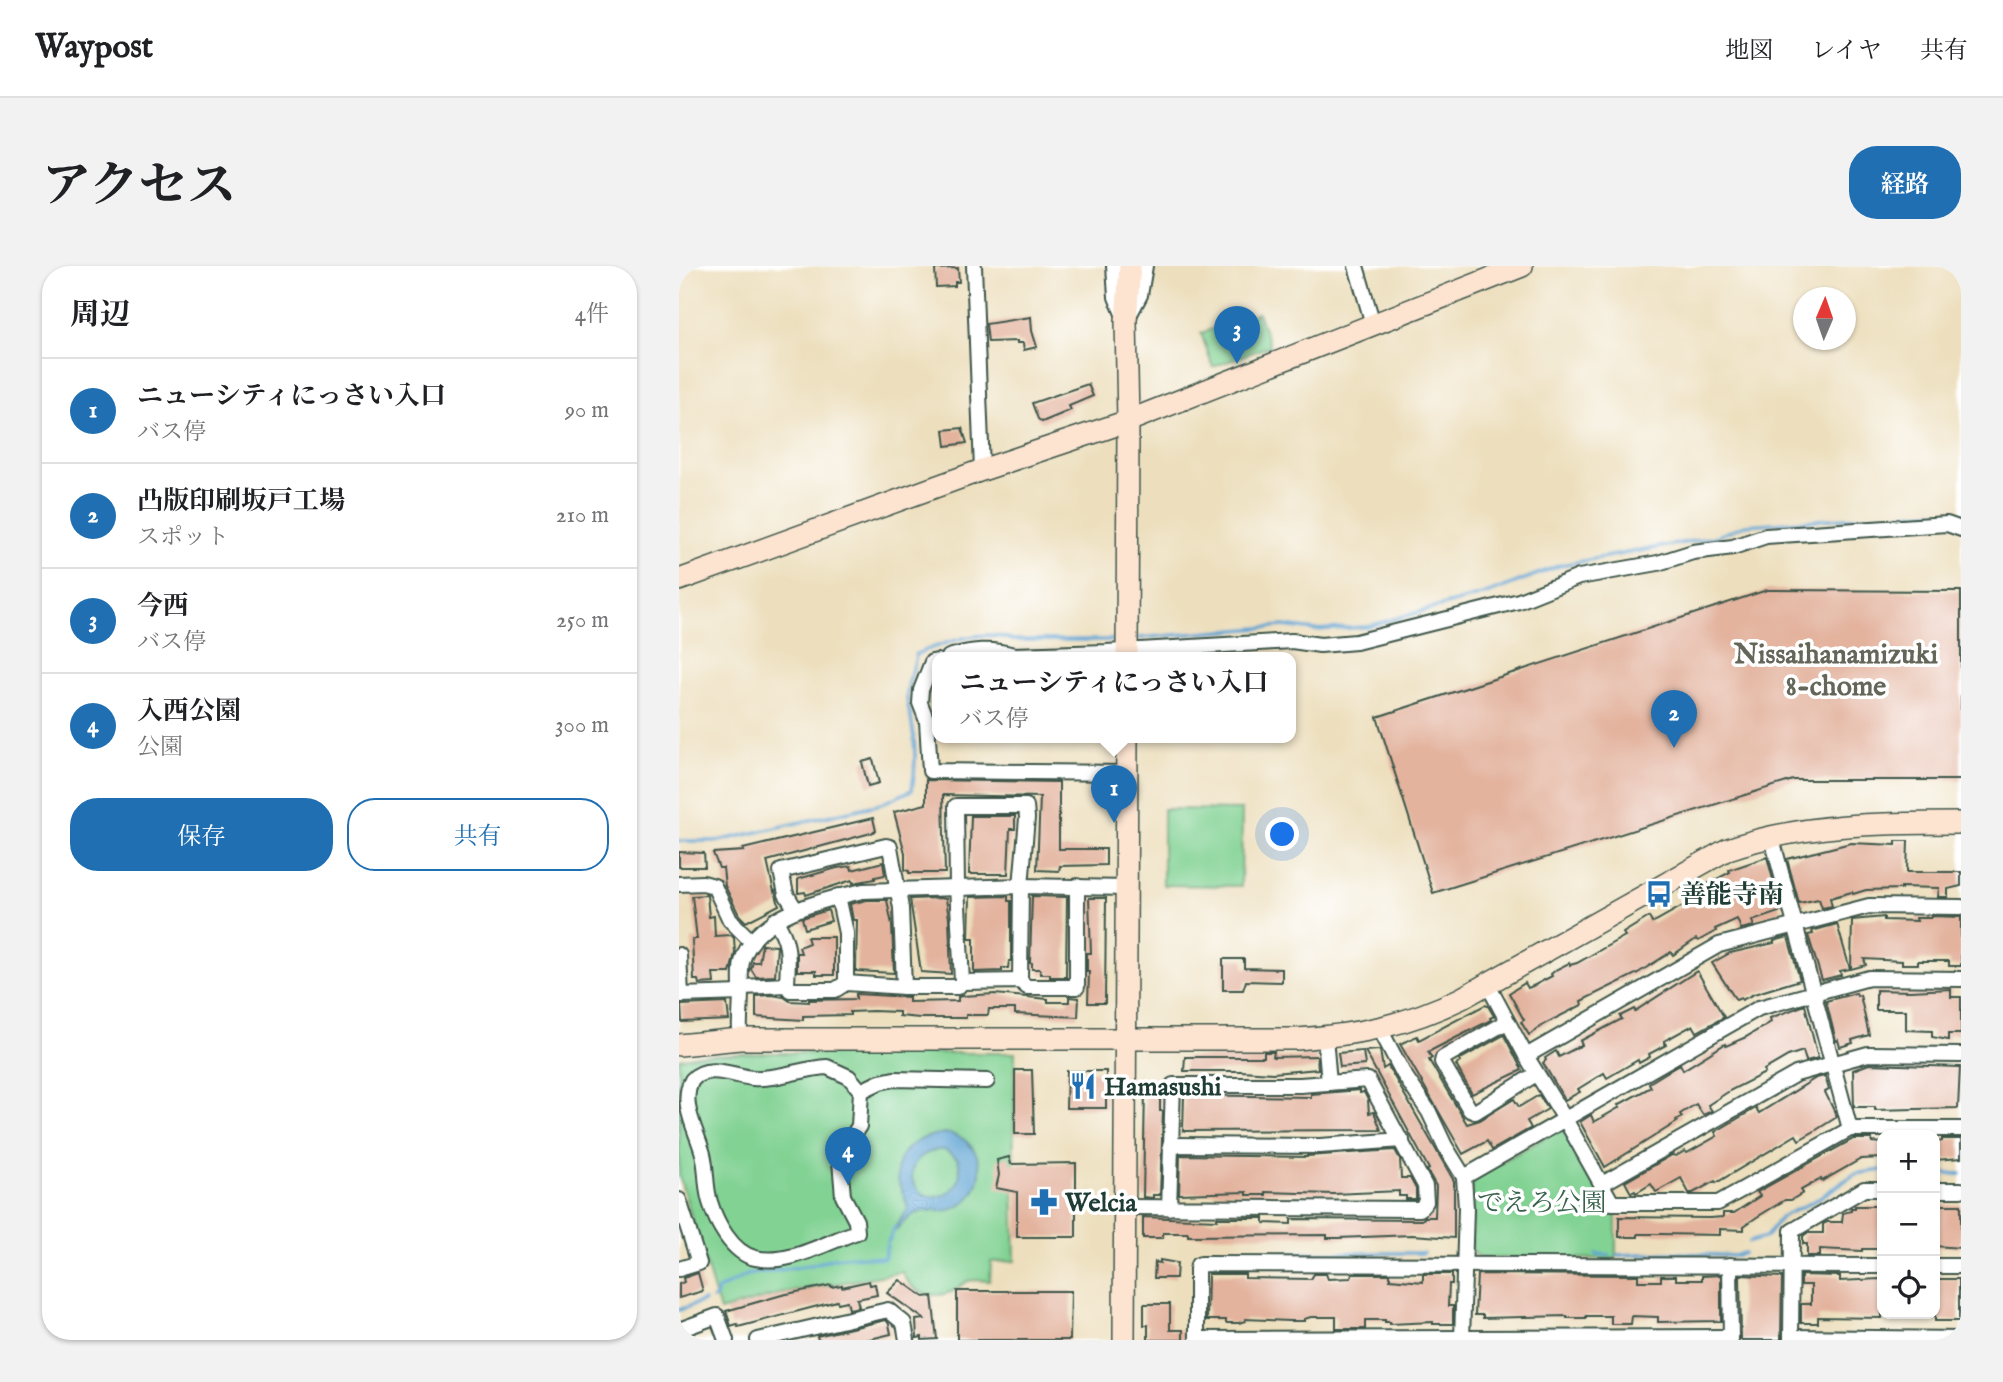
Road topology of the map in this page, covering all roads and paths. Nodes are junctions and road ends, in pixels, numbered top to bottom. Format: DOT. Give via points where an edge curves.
graph roads {
  1 [pos="974,266"];
  2 [pos="1114,266"];
  3 [pos="1130,266"];
  4 [pos="1145,266"];
  5 [pos="1356,266"];
  6 [pos="1522,266"];
  7 [pos="1126,321"];
  8 [pos="1373,324"];
  9 [pos="1128,421"];
  10 [pos="982,470"];
  11 [pos="1961,529"];
  12 [pos="679,580"];
  13 [pos="968,652"];
  14 [pos="1004,652"];
  15 [pos="1127,652"];
  16 [pos="1152,652"];
  17 [pos="932,662"];
  18 [pos="1127,743"];
  19 [pos="1128,773"];
  20 [pos="1961,823"];
  21 [pos="1770,835"];
  22 [pos="679,884"];
  23 [pos="957,886"];
  24 [pos="1021,886"];
  25 [pos="1077,886"];
  26 [pos="1128,888"];
  27 [pos="897,889"];
  28 [pos="838,896"];
  29 [pos="1961,907"];
  30 [pos="796,910"];
  31 [pos="775,920"];
  32 [pos="1796,927"];
  33 [pos="752,942"];
  34 [pos="679,955"];
  35 [pos="1961,979"];
  36 [pos="1020,981"];
  37 [pos="962,982"];
  38 [pos="846,983"];
  39 [pos="787,985"];
  40 [pos="1488,985"];
  41 [pos="904,987"];
  42 [pos="741,990"];
  43 [pos="1814,993"];
  44 [pos="1507,1022"];
  45 [pos="1380,1029"];
  46 [pos="1325,1037"];
  47 [pos="740,1039"];
  48 [pos="1127,1040"];
  49 [pos="679,1045"];
  50 [pos="1961,1055"];
  51 [pos="1526,1056"];
  52 [pos="1832,1062"];
  53 [pos="1537,1074"];
  54 [pos="987,1081"];
  55 [pos="1329,1083"];
  56 [pos="861,1091"];
  57 [pos="1565,1119"];
  58 [pos="1850,1129"];
  59 [pos="1961,1129"];
  60 [pos="1402,1140"];
  61 [pos="1170,1145"];
  62 [pos="1464,1177"];
  63 [pos="1602,1184"];
  64 [pos="1877,1189"];
  65 [pos="1940,1190"];
  66 [pos="1961,1190"];
  67 [pos="679,1200"];
  68 [pos="1125,1206"];
  69 [pos="1169,1208"];
  70 [pos="1464,1265"];
  71 [pos="1730,1265"];
  72 [pos="1791,1265"];
  73 [pos="1877,1266"];
  74 [pos="1940,1266"];
  75 [pos="1961,1266"];
  76 [pos="679,1269"];
  77 [pos="679,1330"];
  78 [pos="789,1336"];
  79 [pos="1197,1339"];
  80 [pos="1462,1339"];
  81 [pos="1731,1339"];
  82 [pos="1791,1339"];
  83 [pos="1961,1339"];
  84 [pos="726,1340"];
  85 [pos="758,1340"];
  86 [pos="907,1340"];
  87 [pos="1124,1340"];
  1 -- 10 [label="street"];
  2 -- 7 [label="street" via="1116,297"];
  3 -- 7 [label="street"];
  4 -- 7 [label="street" via="1140,295"];
  5 -- 8 [label="street"];
  6 -- 8 [label="street"];
  7 -- 9 [label="street"];
  8 -- 9 [label="street"];
  9 -- 10 [label="street"];
  9 -- 15 [label="street"];
  10 -- 12 [label="street"];
  11 -- 16 [label="street" via="1947,524 1766,536 1733,547 1579,577 1519,601 1356,642 1320,645 1292,641"];
  13 -- 14 [label="street"];
  17 -- 19 [label="street" via="921,690 930,771"];
  18 -- 19 [label="street"];
  19 -- 26 [label="street"];
  20 -- 21 [label="street" via="1836,826"];
  21 -- 32 [label="street"];
  21 -- 40 [label="street" via="1728,849"];
  22 -- 33 [label="street" via="714,886 730,920"];
  23 -- 24 [label="street"];
  23 -- 24 [label="street" via="957,806 1026,806"];
  23 -- 27 [label="street"];
  23 -- 37 [label="street"];
  24 -- 25 [label="street"];
  24 -- 36 [label="street"];
  25 -- 26 [label="street"];
  25 -- 36 [label="street" via="1077,987 1027,987"];
  26 -- 48 [label="street"];
  27 -- 28 [label="street"];
  27 -- 30 [label="street" via="890,847 886,846 781,871 786,894"];
  27 -- 41 [label="street"];
  28 -- 30 [label="street"];
  28 -- 38 [label="street" via="846,933"];
  29 -- 32 [label="street" via="1868,906"];
  30 -- 31 [label="street"];
  31 -- 33 [label="street"];
  31 -- 39 [label="street" via="788,945"];
  32 -- 43 [label="street"];
  32 -- 51 [label="street" via="1719,945"];
  33 -- 42 [label="street" via="741,963"];
  34 -- 42 [label="street" via="681,995"];
  35 -- 43 [label="street" via="1869,978"];
  36 -- 37 [label="street"];
  37 -- 41 [label="street" via="958,987"];
  38 -- 39 [label="street" via="835,990 790,990"];
  38 -- 41 [label="street"];
  39 -- 42 [label="street"];
  40 -- 44 [label="street"];
  40 -- 45 [label="street" via="1439,1010"];
  42 -- 47 [label="street"];
  43 -- 52 [label="street"];
  43 -- 57 [label="street" via="1759,1008"];
  44 -- 51 [label="street"];
  44 -- 53 [label="street" via="1442,1062 1475,1112"];
  45 -- 46 [label="street"];
  45 -- 62 [label="street"];
  46 -- 48 [label="street"];
  46 -- 55 [label="street"];
  47 -- 48 [label="street"];
  47 -- 49 [label="street"];
  48 -- 68 [label="street"];
  50 -- 52 [label="street" via="1868,1054"];
  51 -- 53 [label="street"];
  52 -- 58 [label="street"];
  52 -- 63 [label="street" via="1796,1074"];
  53 -- 57 [label="street"];
  54 -- 56 [label="street" via="894,1079"];
  55 -- 60 [label="street" via="1368,1080"];
  55 -- 61 [label="street" via="1173,1085"];
  56 -- 56 [label="street" via="859,1126 840,1161 843,1196 857,1232 788,1257 754,1258 742,1252 709,1201 703,1155 684,1104 685,1090 693,1078 718,1071 756,1078 827,1068 849,1077"];
  57 -- 62 [label="street"];
  57 -- 63 [label="street"];
  58 -- 59 [label="street"];
  58 -- 63 [label="street" via="1718,1203 1612,1203"];
  60 -- 61 [label="street" via="1320,1146"];
  60 -- 69 [label="street" via="1425,1186 1426,1202 1420,1209"];
  61 -- 69 [label="street"];
  62 -- 70 [label="street"];
  64 -- 72 [label="street" via="1864,1189 1793,1231"];
  65 -- 66 [label="street"];
  67 -- 76 [label="street" via="699,1263"];
  68 -- 69 [label="street"];
  68 -- 87 [label="street"];
  70 -- 71 [label="street"];
  70 -- 79 [label="street" via="1198,1265"];
  70 -- 80 [label="street"];
  71 -- 72 [label="street"];
  71 -- 81 [label="street"];
  72 -- 73 [label="street"];
  72 -- 82 [label="street"];
  74 -- 75 [label="street"];
  77 -- 84 [label="street" via="717,1316"];
  78 -- 85 [label="street"];
  78 -- 86 [label="street" via="888,1310 904,1323"];
  79 -- 80 [label="street"];
  80 -- 81 [label="street"];
  82 -- 83 [label="street"];
}
